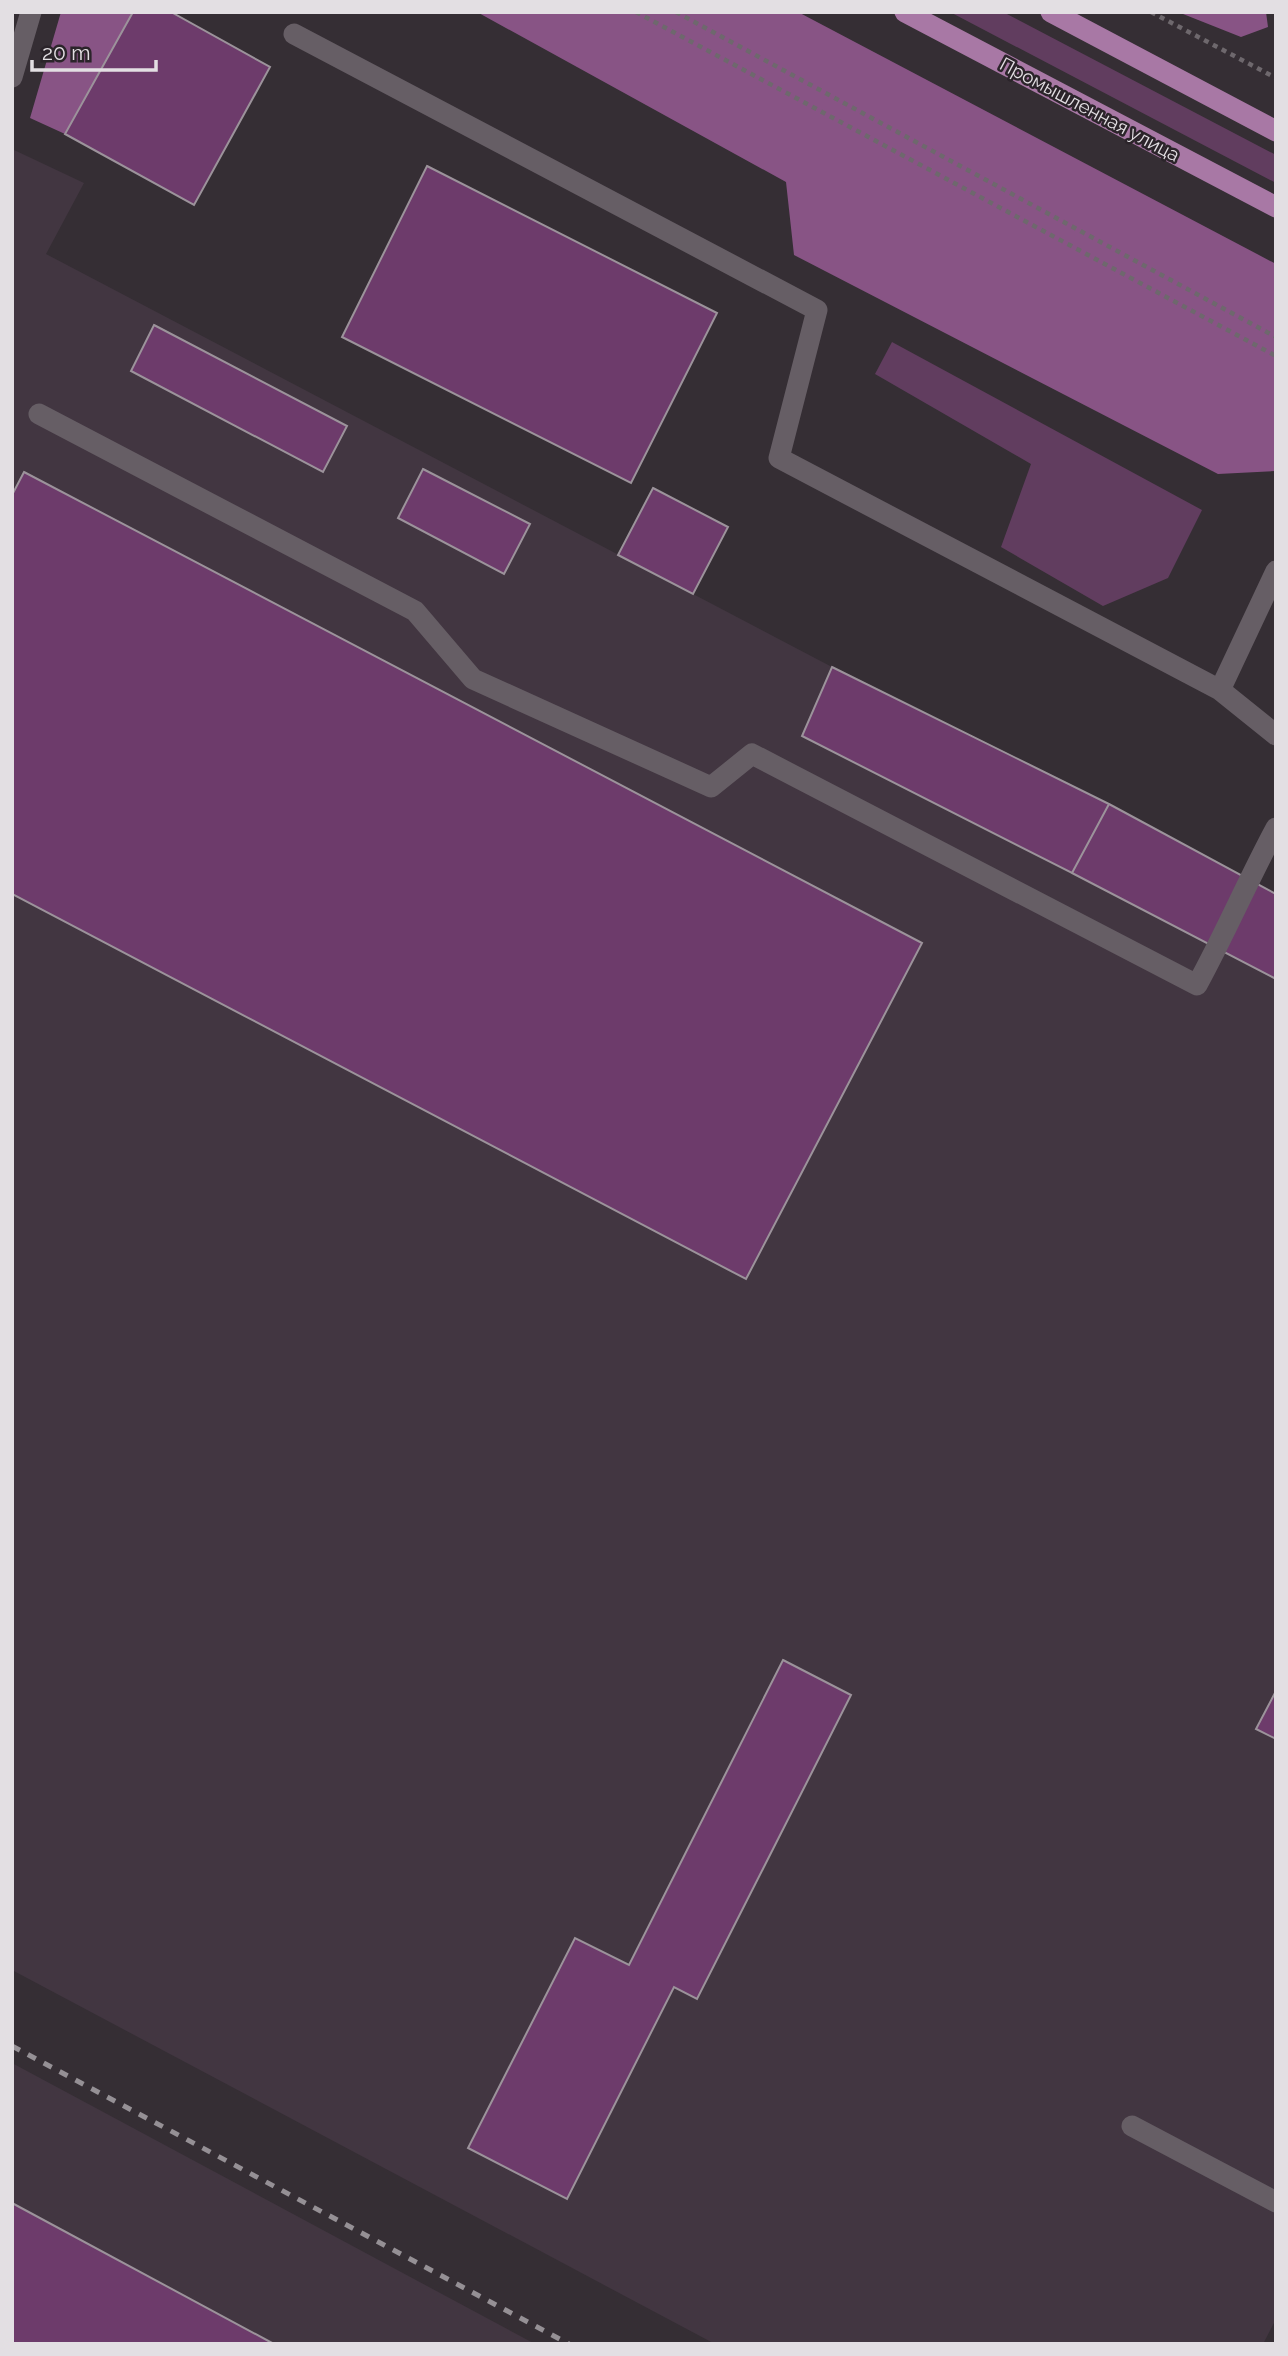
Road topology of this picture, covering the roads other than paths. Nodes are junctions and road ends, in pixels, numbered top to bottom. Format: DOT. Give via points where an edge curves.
graph roads {
  1 [pos="30,12"];
  2 [pos="905,12"];
  3 [pos="1051,12"];
  4 [pos="294,34"];
  5 [pos="12,77"];
  6 [pos="1276,131"];
  7 [pos="1276,207"];
  8 [pos="39,414"];
  9 [pos="1276,571"];
  10 [pos="1220,690"];
  11 [pos="1276,736"];
  12 [pos="1276,828"];
  13 [pos="1132,2126"];
  14 [pos="1276,2202"];
  1 -- 5 [label="lane"];
  2 -- 7 [label="main road, Промышленная улица"];
  3 -- 6 [label="main road"];
  4 -- 10 [label="lane" via="817,310 779,458"];
  8 -- 12 [label="lane" via="415,611 473,679 711,787 752,754 1197,985"];
  9 -- 10 [label="lane"];
  10 -- 11 [label="lane"];
  13 -- 14 [label="lane"];
}
